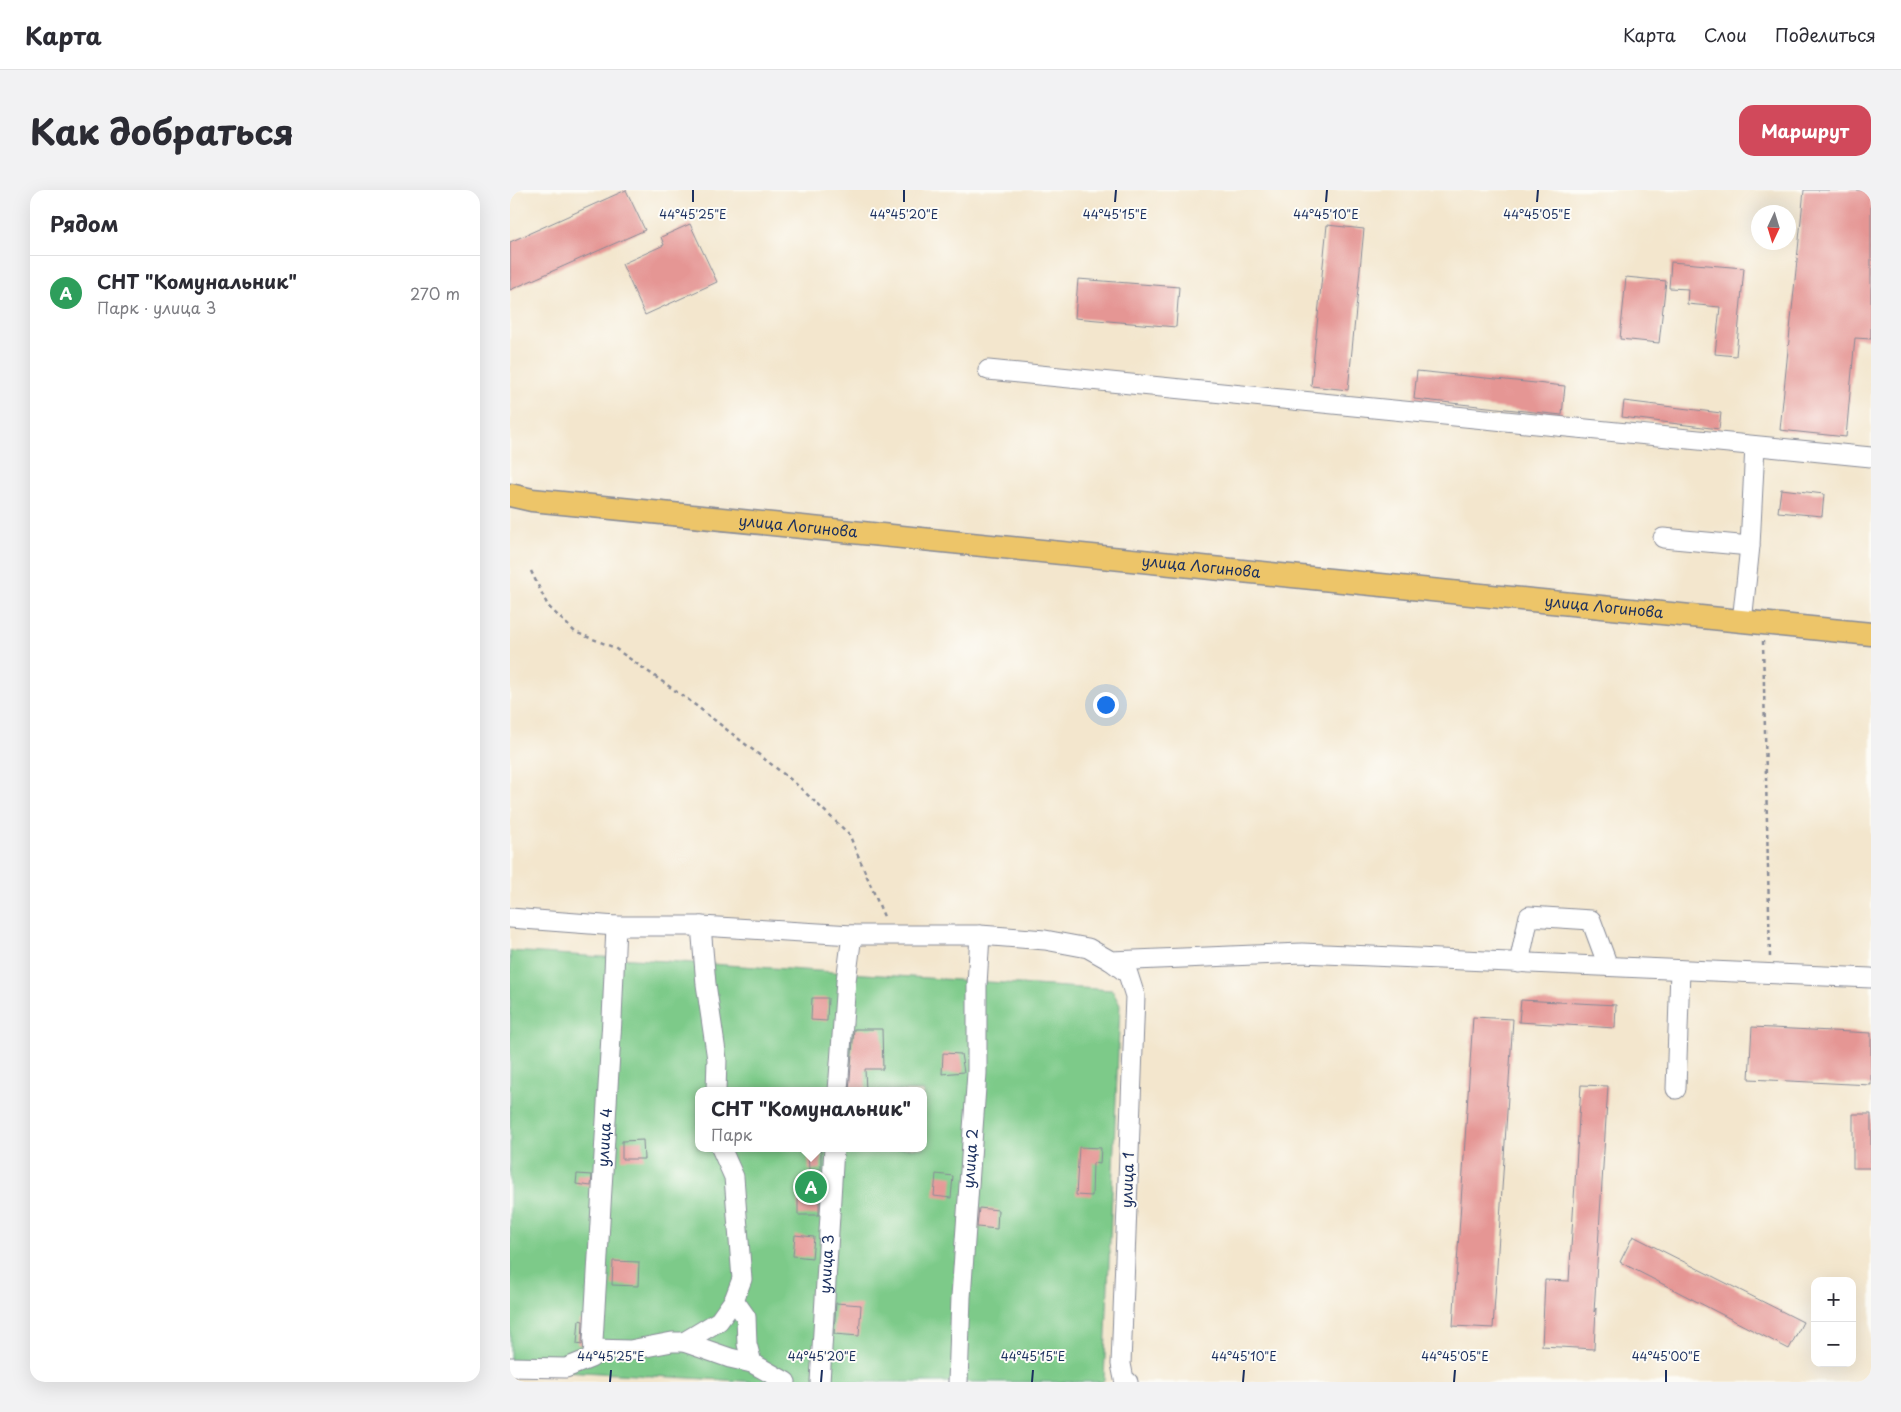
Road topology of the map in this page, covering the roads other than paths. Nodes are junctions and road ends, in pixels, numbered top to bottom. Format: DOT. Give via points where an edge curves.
graph roads {
  1 [pos="988,370"];
  2 [pos="1755,446"];
  3 [pos="1871,457"];
  4 [pos="510,495"];
  5 [pos="521,501"];
  6 [pos="1663,538"];
  7 [pos="1750,546"];
  8 [pos="1752,623"];
  9 [pos="1871,634"];
  10 [pos="510,918"];
  11 [pos="616,926"];
  12 [pos="701,926"];
  13 [pos="980,934"];
  14 [pos="852,936"];
  15 [pos="1111,961"];
  16 [pos="1520,963"];
  17 [pos="1608,966"];
  18 [pos="1680,970"];
  19 [pos="1871,978"];
  20 [pos="716,1087"];
  21 [pos="838,1087"];
  22 [pos="1676,1090"];
  23 [pos="723,1152"];
  24 [pos="834,1152"];
  25 [pos="734,1300"];
  26 [pos="684,1342"];
  27 [pos="594,1348"];
  28 [pos="752,1363"];
  29 [pos="510,1366"];
  30 [pos="1124,1377"];
  31 [pos="786,1382"];
  32 [pos="820,1382"];
  33 [pos="958,1382"];
  1 -- 2 [label="street"];
  2 -- 3 [label="street"];
  2 -- 7 [label="street"];
  4 -- 5 [label="main road, улица Логинова"];
  5 -- 8 [label="main road, улица Логинова"];
  6 -- 7 [label="street"];
  7 -- 8 [label="street"];
  8 -- 9 [label="main road, улица Логинова"];
  10 -- 11 [label="street"];
  11 -- 12 [label="street"];
  11 -- 27 [label="street, улица 4"];
  12 -- 14 [label="street"];
  12 -- 20 [label="street" via="717,1059"];
  13 -- 14 [label="street"];
  13 -- 15 [label="street" via="1088,948"];
  13 -- 33 [label="street, улица 2" via="977,1073"];
  14 -- 21 [label="street"];
  15 -- 16 [label="street" via="1302,953"];
  15 -- 30 [label="street, улица 1" via="1128,974 1135,996"];
  16 -- 17 [label="street"];
  16 -- 17 [label="street" via="1529,916 1591,920"];
  17 -- 18 [label="street"];
  18 -- 19 [label="street"];
  18 -- 22 [label="street"];
  23 -- 25 [label="street" via="734,1177 742,1279"];
  24 -- 32 [label="street, улица 3"];
  25 -- 26 [label="street" via="719,1321"];
  25 -- 28 [label="street" via="746,1317 747,1344"];
  26 -- 27 [label="street" via="630,1350"];
  26 -- 28 [label="street"];
  27 -- 29 [label="street" via="591,1358 566,1368"];
  28 -- 31 [label="street"];
}
